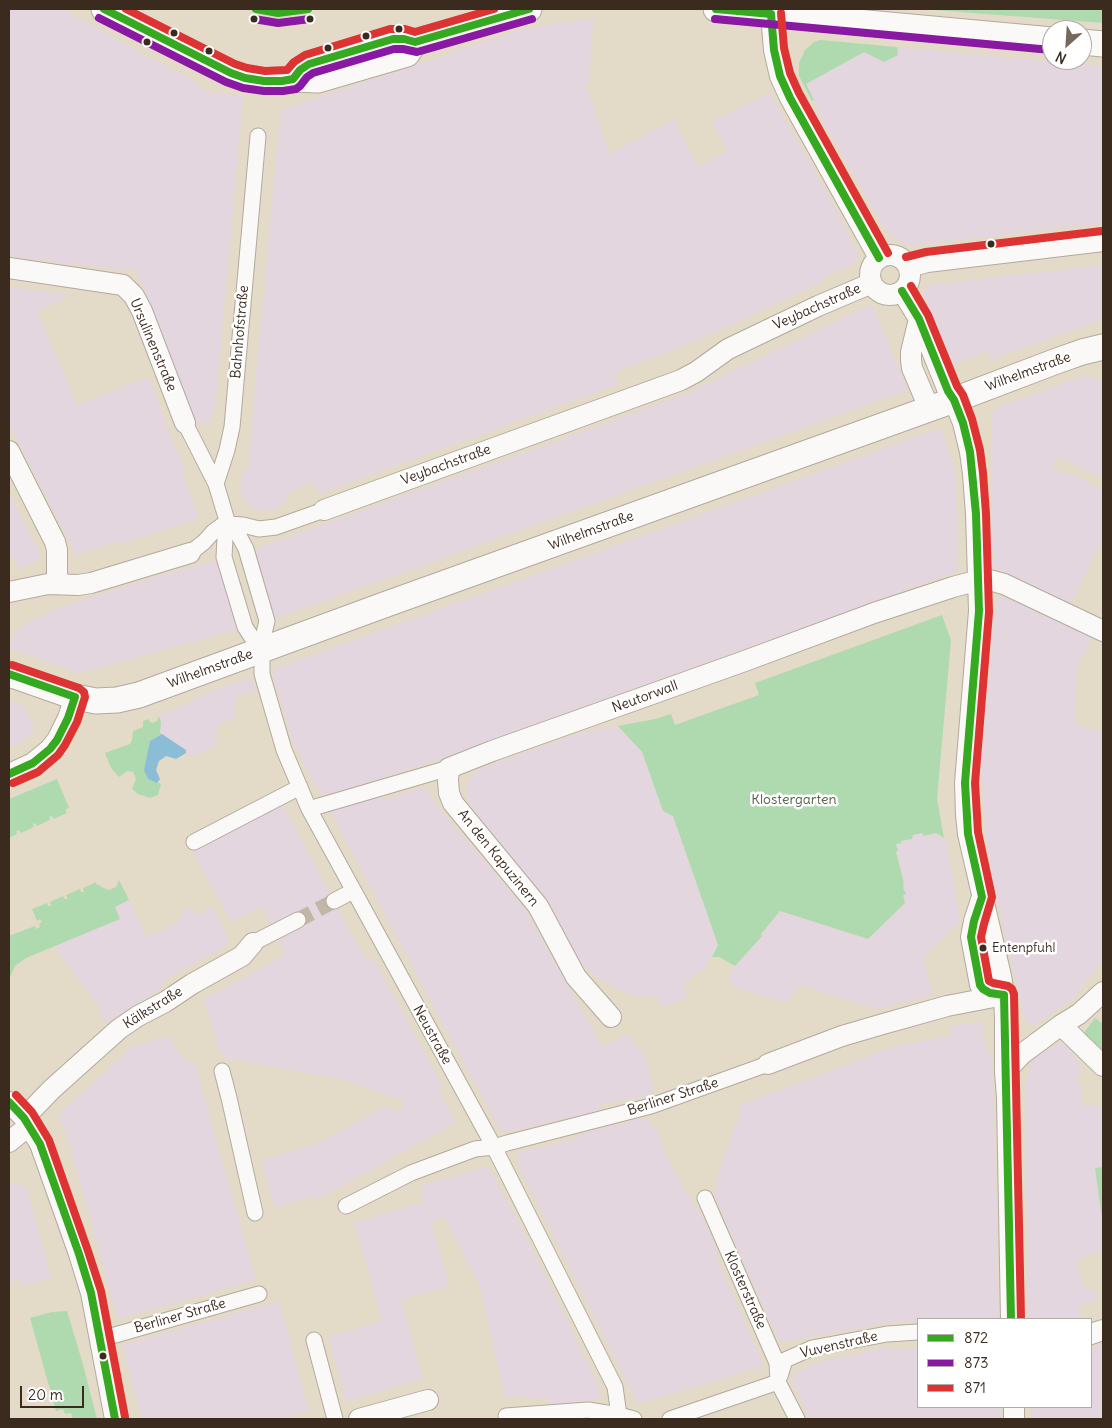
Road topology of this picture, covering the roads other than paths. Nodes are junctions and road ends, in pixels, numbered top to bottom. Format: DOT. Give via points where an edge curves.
graph roads {
  1 [pos="104,9"];
  2 [pos="529,9"];
  3 [pos="716,9"];
  4 [pos="771,14"];
  5 [pos="1042,39"];
  6 [pos="258,136"];
  7 [pos="1103,241"];
  8 [pos="879,258"];
  9 [pos="909,267"];
  10 [pos="9,268"];
  11 [pos="872,283"];
  12 [pos="902,291"];
  13 [pos="919,320"];
  14 [pos="1103,347"];
  15 [pos="954,400"];
  16 [pos="929,408"];
  17 [pos="185,423"];
  18 [pos="9,451"];
  19 [pos="216,484"];
  20 [pos="324,510"];
  21 [pos="228,524"];
  22 [pos="190,553"];
  23 [pos="979,580"];
  24 [pos="60,584"];
  25 [pos="9,592"];
  26 [pos="1103,631"];
  27 [pos="260,650"];
  28 [pos="9,674"];
  29 [pos="75,697"];
  30 [pos="449,768"];
  31 [pos="9,774"];
  32 [pos="300,787"];
  33 [pos="309,810"];
  34 [pos="194,842"];
  35 [pos="353,890"];
  36 [pos="334,901"];
  37 [pos="298,920"];
  38 [pos="252,943"];
  39 [pos="1103,992"];
  40 [pos="1004,994"];
  41 [pos="611,1017"];
  42 [pos="1005,1019"];
  43 [pos="1056,1029"];
  44 [pos="768,1064"];
  45 [pos="1103,1066"];
  46 [pos="222,1072"];
  47 [pos="1005,1072"];
  48 [pos="9,1102"];
  49 [pos="27,1123"];
  50 [pos="9,1142"];
  51 [pos="494,1147"];
  52 [pos="705,1198"];
  53 [pos="346,1206"];
  54 [pos="255,1213"];
  55 [pos="259,1294"];
  56 [pos="1011,1318"];
  57 [pos="917,1332"];
  58 [pos="101,1339"];
  59 [pos="314,1340"];
  60 [pos="778,1382"];
  61 [pos="428,1400"];
  62 [pos="506,1416"];
  63 [pos="618,1417"];
  64 [pos="115,1419"];
  65 [pos="335,1419"];
  66 [pos="359,1419"];
  67 [pos="634,1419"];
  68 [pos="670,1419"];
  69 [pos="797,1419"];
  1 -- 2 [label="street" via="231,73 264,81 282,81 318,80 407,54 415,42"];
  3 -- 4 [label="street"];
  4 -- 5 [label="street"];
  4 -- 8 [label="street" via="780,76"];
  6 -- 19 [label="street, Bahnhofstraße" via="232,427"];
  7 -- 9 [label="street" via="927,262"];
  8 -- 9 [label="street" via="893,255"];
  8 -- 11 [label="street" via="871,269"];
  9 -- 12 [label="street" via="910,280"];
  10 -- 17 [label="street, Ursulinenstraße" via="123,285 142,311"];
  11 -- 12 [label="street" via="882,294"];
  11 -- 20 [label="street, Veybachstraße" via="728,349 681,380"];
  12 -- 13 [label="street"];
  13 -- 15 [label="street"];
  13 -- 16 [label="street" via="911,360"];
  14 -- 15 [label="street, Wilhelmstraße"];
  15 -- 16 [label="street, Wilhelmstraße"];
  15 -- 23 [label="street" via="972,459"];
  16 -- 27 [label="street, Wilhelmstraße"];
  17 -- 19 [label="street, Ursulinenstraße"];
  18 -- 24 [label="street" via="55,542"];
  19 -- 21 [label="street"];
  20 -- 21 [label="street, Veybachstraße" via="266,529"];
  21 -- 22 [label="street" via="213,532"];
  21 -- 27 [label="street" via="224,557 245,627"];
  21 -- 27 [label="street" via="246,549 268,621"];
  22 -- 24 [label="street" via="91,583"];
  23 -- 26 [label="street" via="1004,584"];
  23 -- 30 [label="street, Neutorwall" via="874,613"];
  23 -- 40 [label="street" via="979,617 965,783 968,834 982,897 971,938 980,985 990,993"];
  24 -- 25 [label="street"];
  27 -- 29 [label="street, Wilhelmstraße" via="139,695 96,701"];
  27 -- 32 [label="street, Neustraße" via="262,674 272,712"];
  28 -- 29 [label="street, Wilhelmstraße"];
  29 -- 31 [label="street" via="68,718 50,749 33,763"];
  30 -- 33 [label="street, Neutorwall"];
  30 -- 41 [label="street, An den Kapuzinern" via="449,793 453,803 538,906 576,977"];
  32 -- 33 [label="street, Neustraße"];
  32 -- 34 [label="street"];
  33 -- 35 [label="street, Neustraße"];
  35 -- 36 [label="street"];
  35 -- 51 [label="street, Neustraße"];
  37 -- 38 [label="street, Kälkstraße"];
  38 -- 49 [label="street, Kälkstraße" via="242,956 119,1029 52,1089"];
  39 -- 43 [label="street"];
  40 -- 42 [label="street"];
  40 -- 44 [label="street, Berliner Straße" via="947,1006 842,1036"];
  42 -- 43 [label="street" via="1014,1031 1026,1037"];
  42 -- 47 [label="street"];
  43 -- 45 [label="street"];
  43 -- 47 [label="street" via="1022,1054"];
  44 -- 51 [label="street, Berliner Straße" via="651,1106"];
  46 -- 54 [label="street"];
  47 -- 56 [label="street"];
  48 -- 49 [label="street"];
  49 -- 50 [label="street, Kälkstraße"];
  49 -- 58 [label="street" via="46,1159 79,1254"];
  51 -- 53 [label="street, Berliner Straße" via="476,1149 411,1173"];
  51 -- 63 [label="street, Neustraße" via="615,1387"];
  52 -- 60 [label="street, Klosterstraße" via="777,1363"];
  55 -- 58 [label="street, Berliner Straße"];
  57 -- 60 [label="street, Vuvenstraße" via="812,1348 785,1360"];
  58 -- 64 [label="street"];
  59 -- 65 [label="street"];
  60 -- 68 [label="street"];
  60 -- 69 [label="street, Klosterstraße"];
  61 -- 66 [label="street"];
  62 -- 63 [label="street" via="588,1410"];
  63 -- 67 [label="street"];
}
